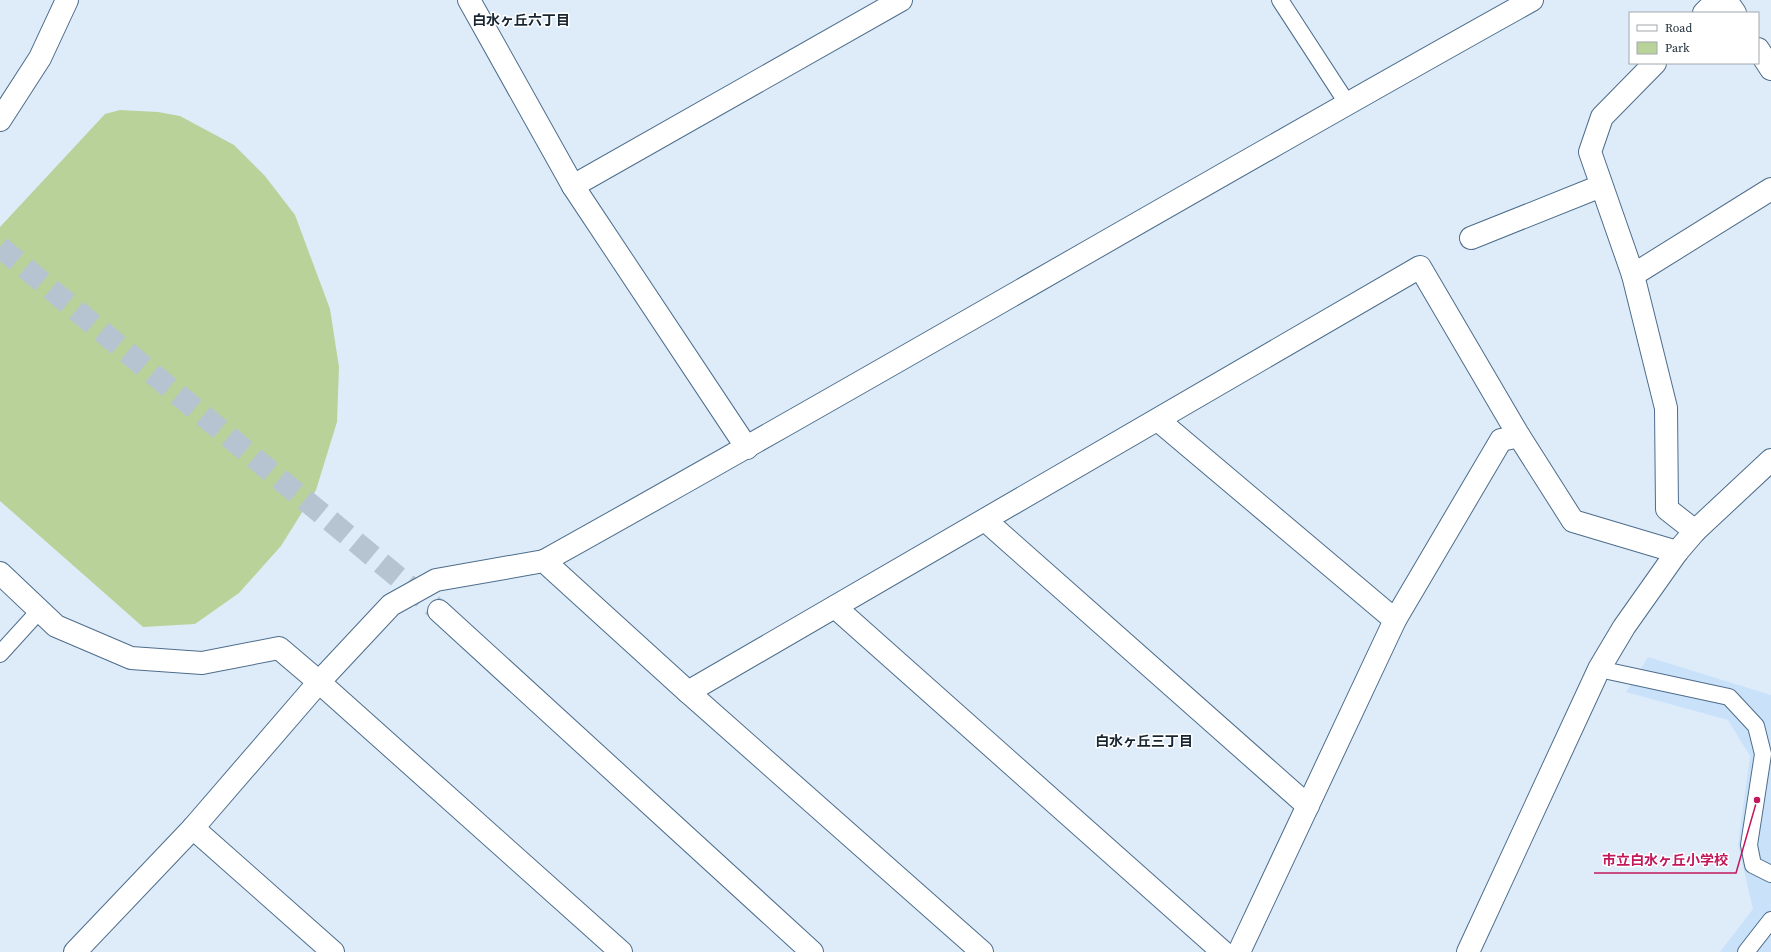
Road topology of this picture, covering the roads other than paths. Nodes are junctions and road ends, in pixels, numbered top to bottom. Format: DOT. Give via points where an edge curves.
graph roads {
  1 [pos="67,0"];
  2 [pos="469,0"];
  3 [pos="901,0"];
  4 [pos="1280,0"];
  5 [pos="1532,0"];
  6 [pos="1717,0"];
  7 [pos="1726,0"];
  8 [pos="1705,12"];
  9 [pos="1734,12"];
  10 [pos="1759,51"];
  11 [pos="1654,64"];
  12 [pos="1771,69"];
  13 [pos="1347,103"];
  14 [pos="0,120"];
  15 [pos="573,186"];
  16 [pos="1601,186"];
  17 [pos="1771,189"];
  18 [pos="1471,238"];
  19 [pos="1633,275"];
  20 [pos="1158,420"];
  21 [pos="1519,436"];
  22 [pos="747,448"];
  23 [pos="1771,460"];
  24 [pos="985,520"];
  25 [pos="1695,531"];
  26 [pos="1677,552"];
  27 [pos="544,561"];
  28 [pos="0,573"];
  29 [pos="835,607"];
  30 [pos="40,611"];
  31 [pos="439,611"];
  32 [pos="1395,620"];
  33 [pos="0,654"];
  34 [pos="1599,669"];
  35 [pos="320,682"];
  36 [pos="688,692"];
  37 [pos="1308,806"];
  38 [pos="193,828"];
  39 [pos="1771,874"];
  40 [pos="1771,920"];
  41 [pos="975,950"];
  42 [pos="75,952"];
  43 [pos="333,952"];
  44 [pos="621,952"];
  45 [pos="812,952"];
  46 [pos="1223,952"];
  47 [pos="1239,952"];
  48 [pos="1468,952"];
  49 [pos="1746,952"];
  1 -- 14 [label="street" via="40,58"];
  2 -- 15 [label="street"];
  3 -- 15 [label="street"];
  4 -- 13 [label="lane"];
  5 -- 13 [label="street"];
  6 -- 8 [label="street"];
  7 -- 9 [label="street"];
  10 -- 12 [label="street"];
  11 -- 16 [label="street" via="1602,117 1590,152"];
  13 -- 22 [label="street"];
  15 -- 22 [label="street"];
  16 -- 18 [label="street"];
  16 -- 19 [label="street"];
  17 -- 19 [label="street"];
  19 -- 25 [label="street" via="1666,408 1667,509"];
  20 -- 21 [label="street" via="1420,267"];
  20 -- 24 [label="street"];
  20 -- 32 [label="street"];
  21 -- 26 [label="street" via="1573,521"];
  21 -- 32 [label="street" via="1500,440"];
  22 -- 27 [label="street"];
  23 -- 25 [label="street"];
  24 -- 29 [label="street"];
  24 -- 37 [label="street"];
  25 -- 26 [label="street"];
  26 -- 34 [label="street"];
  27 -- 35 [label="street" via="436,580 391,605"];
  27 -- 36 [label="street"];
  28 -- 30 [label="street"];
  29 -- 36 [label="street"];
  29 -- 46 [label="street"];
  30 -- 33 [label="lane"];
  30 -- 35 [label="street" via="56,626 131,658 202,663 279,648"];
  31 -- 45 [label="street"];
  32 -- 37 [label="street"];
  34 -- 39 [label="lane" via="1729,697 1756,726 1764,754 1749,845 1753,865"];
  34 -- 48 [label="street"];
  35 -- 38 [label="street"];
  35 -- 44 [label="street"];
  36 -- 41 [label="street"];
  37 -- 47 [label="street"];
  38 -- 42 [label="street"];
  38 -- 43 [label="street"];
  40 -- 49 [label="lane"];
}
